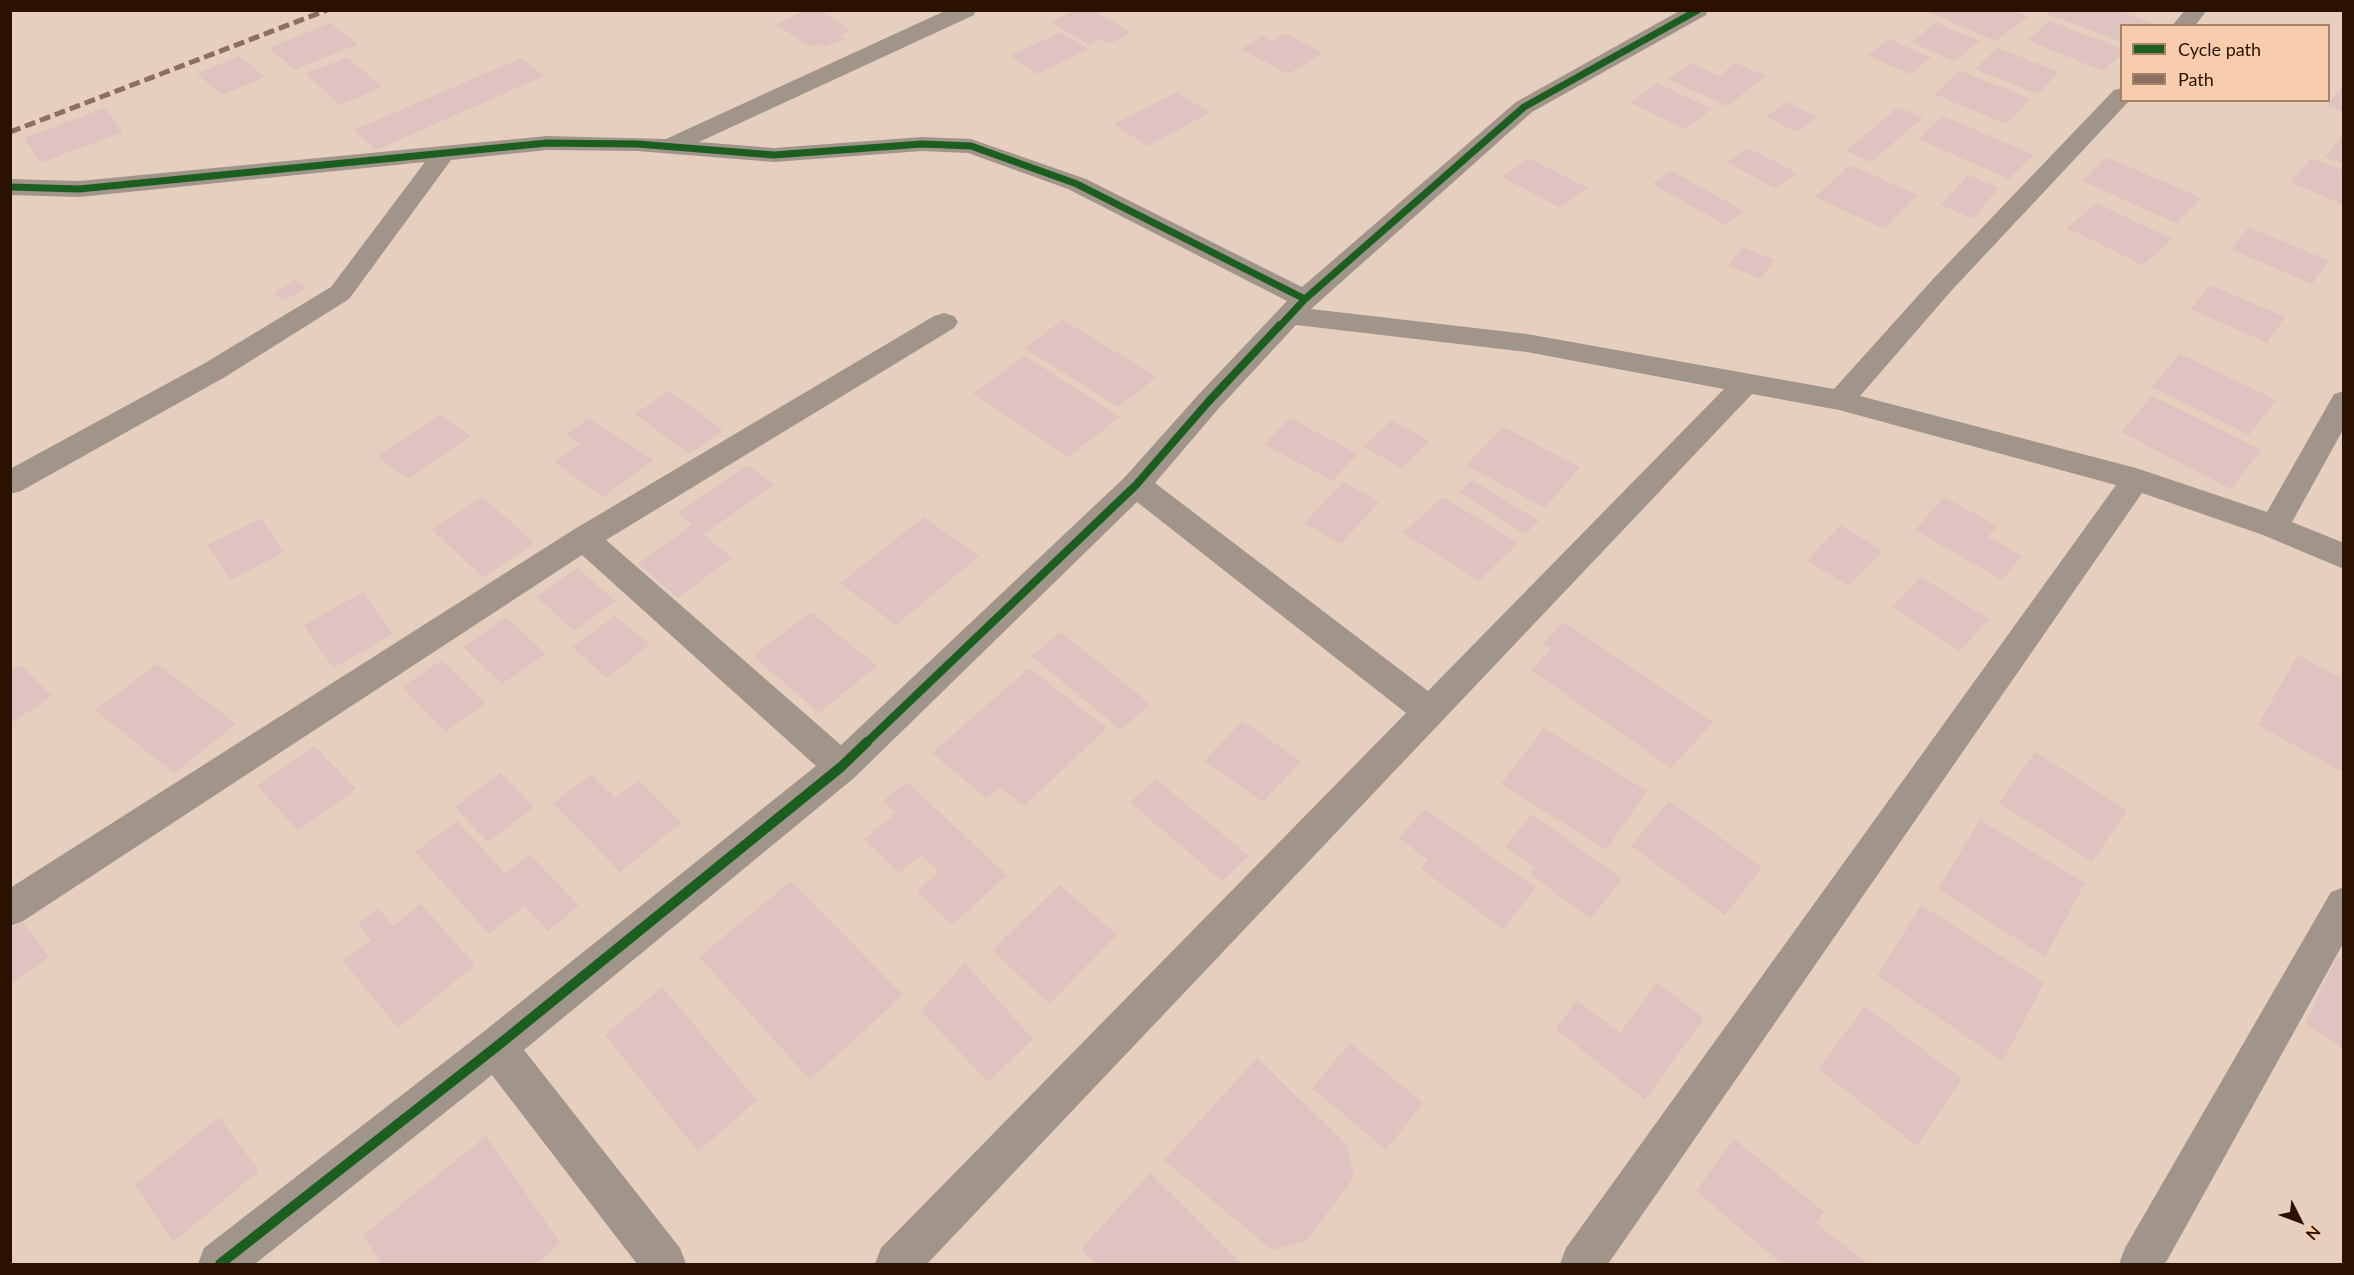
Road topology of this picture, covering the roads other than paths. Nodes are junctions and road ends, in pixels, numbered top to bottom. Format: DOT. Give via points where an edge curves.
graph roads {
  1 [pos="966,10"];
  2 [pos="2197,10"];
  3 [pos="1684,13"];
  4 [pos="2186,24"];
  5 [pos="2120,96"];
  6 [pos="669,147"];
  7 [pos="444,153"];
  8 [pos="10,187"];
  9 [pos="1299,308"];
  10 [pos="944,322"];
  11 [pos="1747,382"];
  12 [pos="1840,400"];
  13 [pos="2343,401"];
  14 [pos="2136,479"];
  15 [pos="10,483"];
  16 [pos="1136,485"];
  17 [pos="2274,528"];
  18 [pos="584,538"];
  19 [pos="2343,557"];
  20 [pos="1429,711"];
  21 [pos="841,768"];
  22 [pos="2343,904"];
  23 [pos="10,909"];
  24 [pos="496,1047"];
  25 [pos="220,1264"];
  26 [pos="664,1264"];
  27 [pos="897,1264"];
  28 [pos="1582,1264"];
  29 [pos="2141,1264"];
  1 -- 6 [label="street"];
  2 -- 4 [label="street"];
  3 -- 9 [label="street" via="1524,108"];
  5 -- 12 [label="street"];
  6 -- 7 [label="street" via="547,143"];
  6 -- 9 [label="street" via="774,155 922,144 971,146 1077,184"];
  7 -- 8 [label="street" via="79,189"];
  7 -- 15 [label="street" via="340,293 215,370"];
  9 -- 11 [label="street"];
  9 -- 16 [label="street" via="1209,401"];
  10 -- 18 [label="street"];
  11 -- 12 [label="street"];
  11 -- 20 [label="street"];
  12 -- 14 [label="street"];
  13 -- 17 [label="street"];
  14 -- 17 [label="street"];
  14 -- 28 [label="street"];
  16 -- 20 [label="street"];
  16 -- 21 [label="street"];
  17 -- 19 [label="street"];
  18 -- 21 [label="street"];
  18 -- 23 [label="street"];
  20 -- 27 [label="street"];
  21 -- 24 [label="street"];
  22 -- 29 [label="street"];
  24 -- 25 [label="street"];
  24 -- 26 [label="street"];
}
